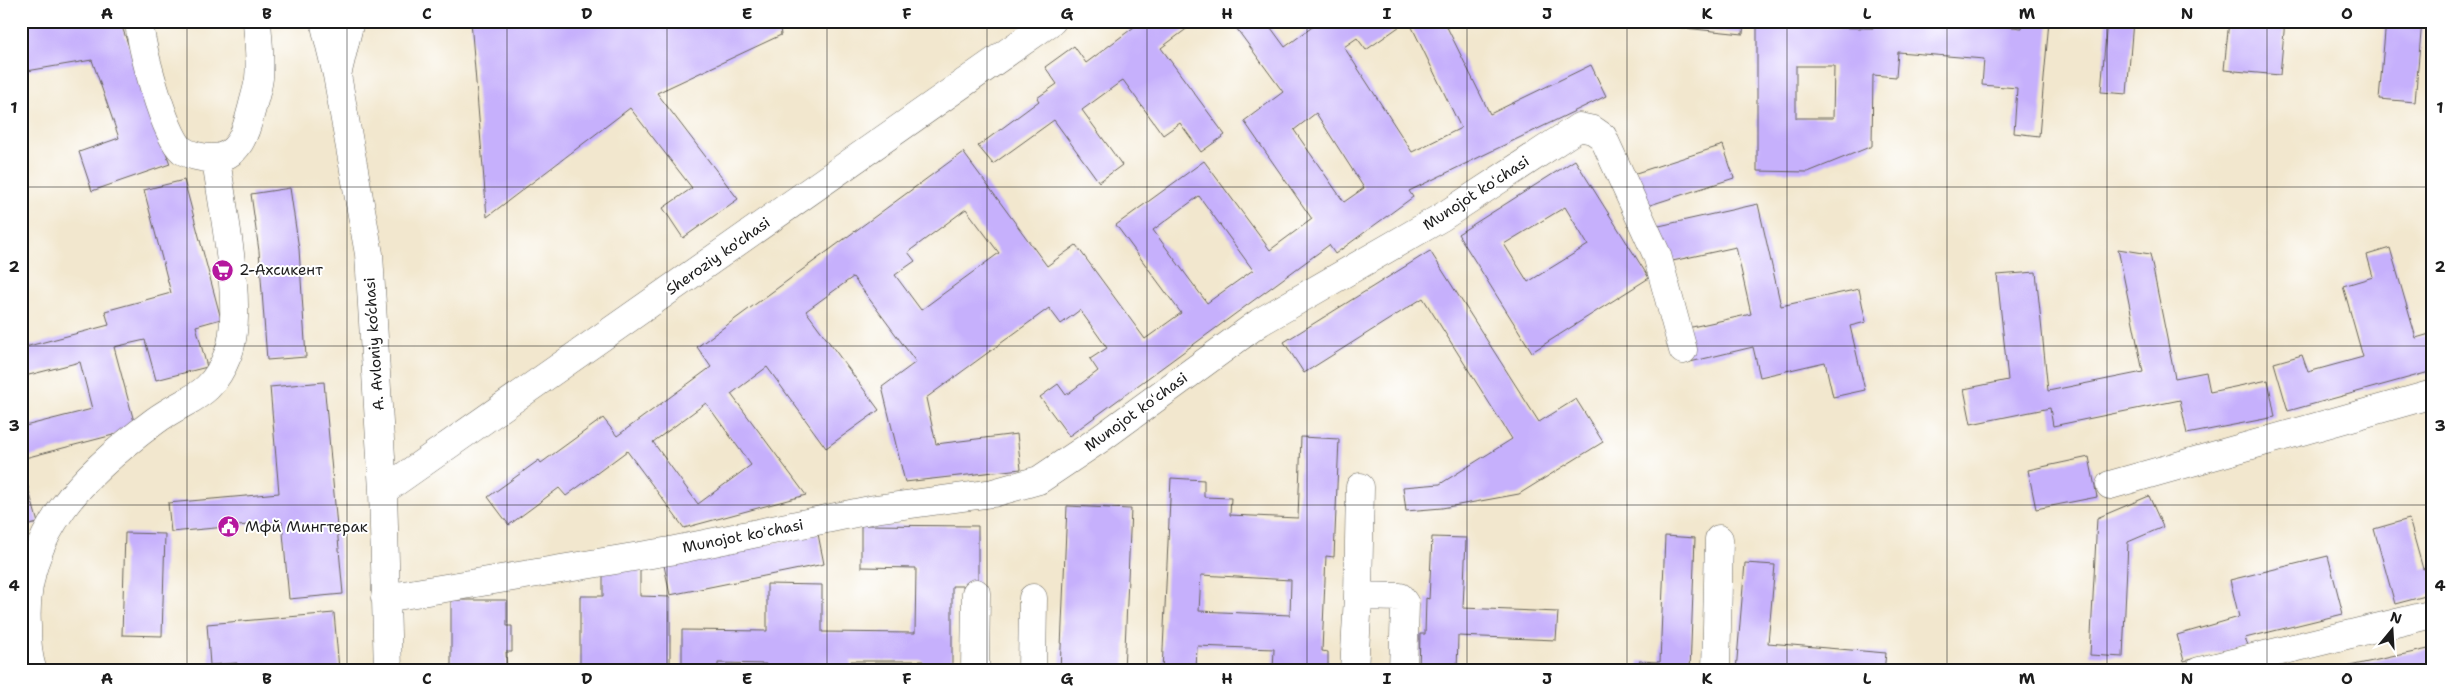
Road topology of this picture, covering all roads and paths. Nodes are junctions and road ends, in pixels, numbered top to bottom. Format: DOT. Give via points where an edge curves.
graph roads {
  1 [pos="138,21"];
  2 [pos="257,21"];
  3 [pos="324,21"];
  4 [pos="350,21"];
  5 [pos="1052,21"];
  6 [pos="337,75"];
  7 [pos="216,158"];
  8 [pos="1683,350"];
  9 [pos="2433,394"];
  10 [pos="2110,485"];
  11 [pos="1360,487"];
  12 [pos="383,490"];
  13 [pos="1719,539"];
  14 [pos="976,593"];
  15 [pos="1358,596"];
  16 [pos="386,598"];
  17 [pos="1033,598"];
  18 [pos="2433,614"];
  19 [pos="33,671"];
  20 [pos="388,671"];
  21 [pos="975,671"];
  22 [pos="1032,671"];
  23 [pos="1354,671"];
  24 [pos="1403,671"];
  25 [pos="1716,671"];
  26 [pos="2200,671"];
  1 -- 7 [label="street" via="140,40 175,141 182,150 201,158"];
  2 -- 7 [label="street" via="259,78 248,122 242,139 231,153"];
  3 -- 6 [label="street, A. Avloniy ko‘chasi"];
  4 -- 6 [label="street"];
  5 -- 12 [label="street, Sheroziy ko'chasi"];
  6 -- 12 [label="street, A. Avloniy ko‘chasi" via="368,254"];
  7 -- 19 [label="street" via="235,315 229,352 215,380 199,396 157,420 114,453 68,499 42,541 29,577 25,601"];
  8 -- 16 [label="street, Munojot koʻchasi" via="1657,255 1603,137 1594,130 1579,127 1442,217 1260,322 1039,480 993,493 875,510 670,551"];
  9 -- 10 [label="street"];
  11 -- 15 [label="street"];
  12 -- 16 [label="street, A. Avloniy ko‘chasi"];
  13 -- 25 [label="street"];
  14 -- 21 [label="street"];
  15 -- 23 [label="street"];
  15 -- 24 [label="street" via="1400,597 1405,604"];
  16 -- 20 [label="street, A. Avloniy ko‘chasi"];
  17 -- 22 [label="street"];
  18 -- 26 [label="street"];
}
